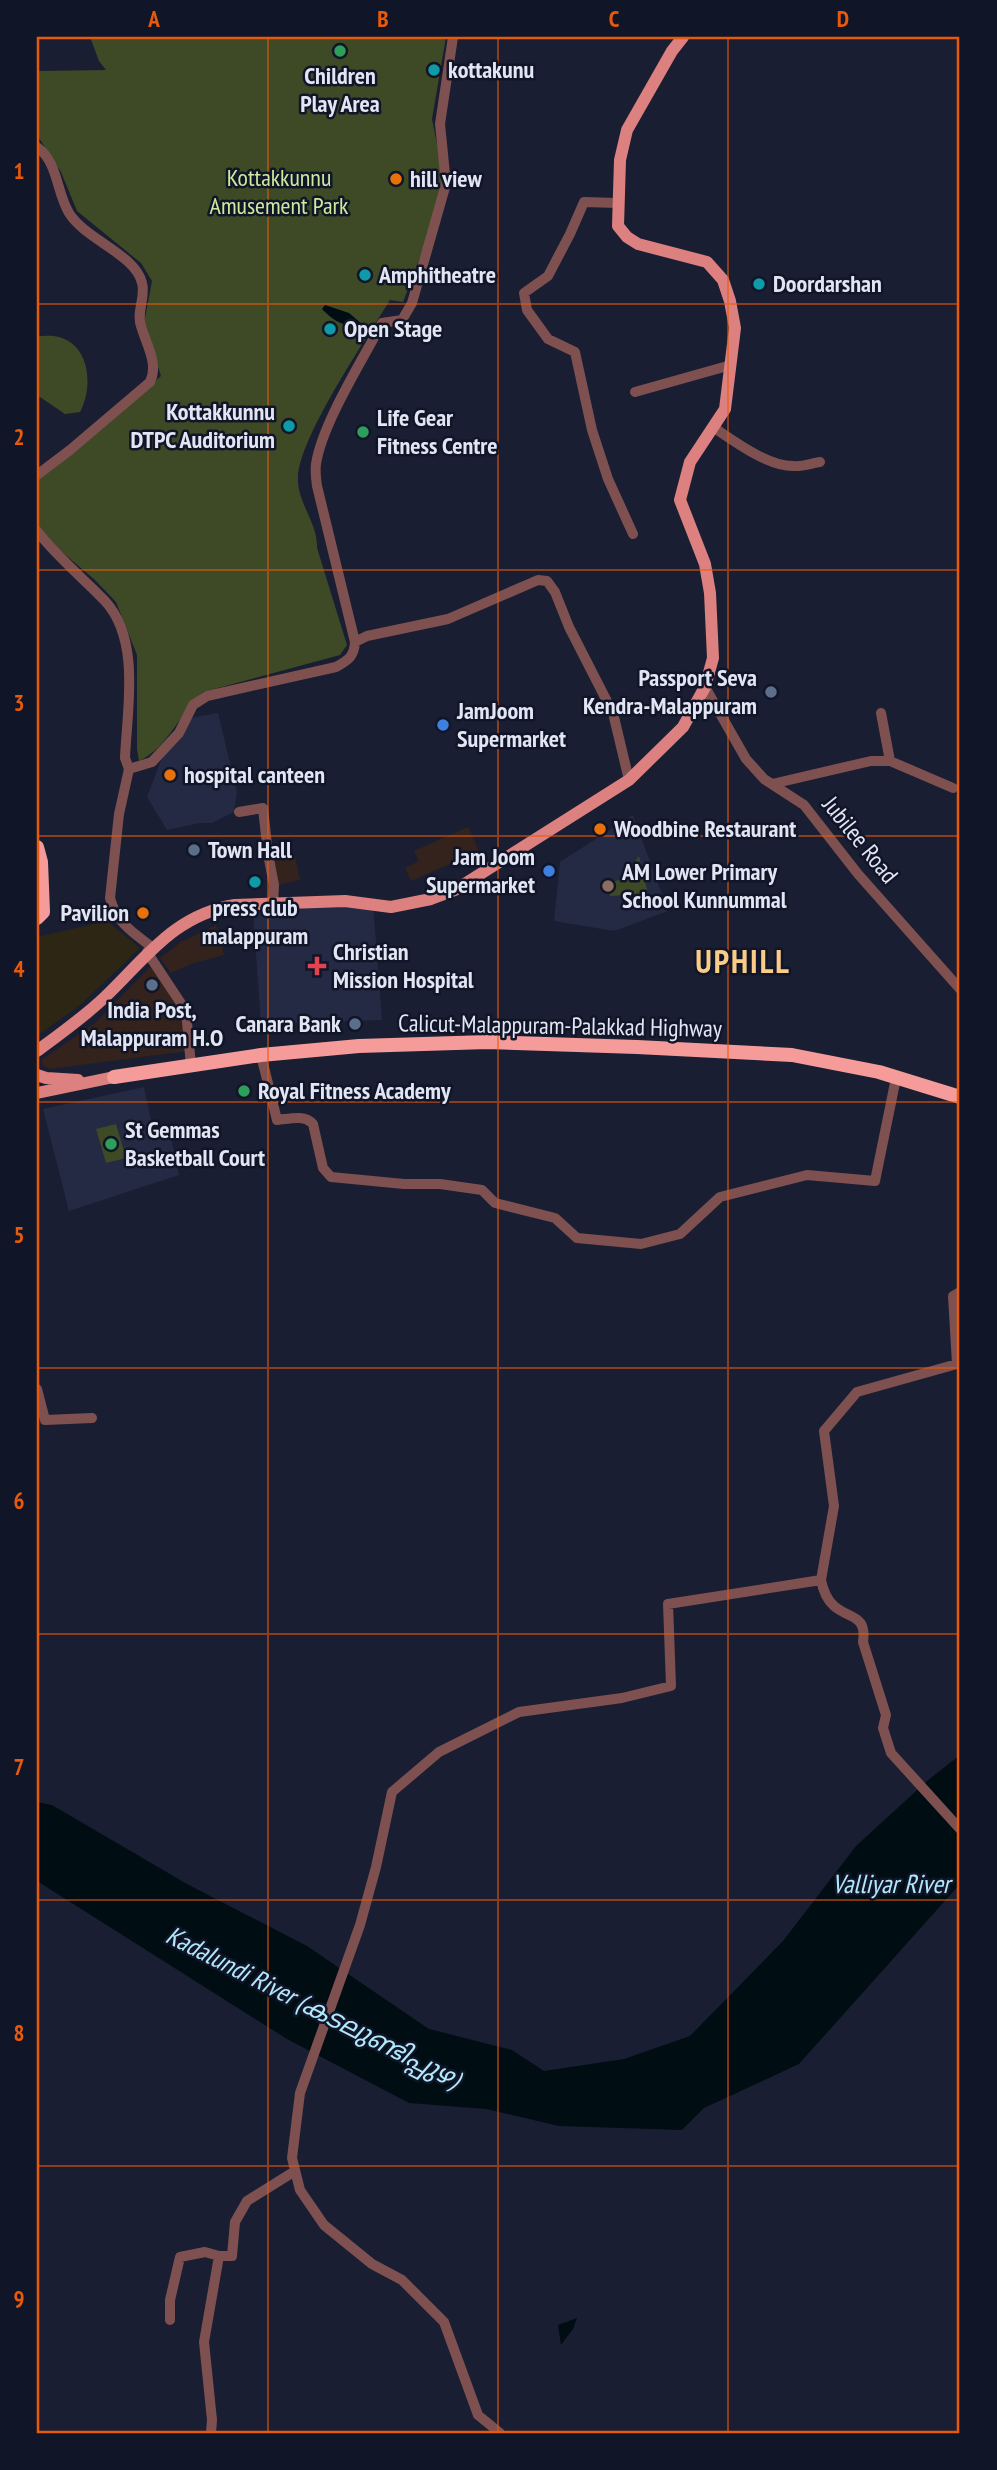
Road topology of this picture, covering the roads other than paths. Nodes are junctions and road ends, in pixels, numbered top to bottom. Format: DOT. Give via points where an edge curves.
graph roads {
  1 [pos="453,37"];
  2 [pos="682,37"];
  3 [pos="37,147"];
  4 [pos="618,203"];
  5 [pos="731,365"];
  6 [pos="635,392"];
  7 [pos="713,427"];
  8 [pos="820,462"];
  9 [pos="37,475"];
  10 [pos="37,531"];
  11 [pos="634,534"];
  12 [pos="355,642"];
  13 [pos="705,687"];
  14 [pos="881,713"];
  15 [pos="890,761"];
  16 [pos="129,769"];
  17 [pos="629,780"];
  18 [pos="772,784"];
  19 [pos="953,788"];
  20 [pos="239,812"];
  21 [pos="37,847"];
  22 [pos="40,903"];
  23 [pos="273,904"];
  24 [pos="37,918"];
  25 [pos="149,950"];
  26 [pos="960,989"];
  27 [pos="37,1051"];
  28 [pos="261,1055"];
  29 [pos="191,1066"];
  30 [pos="37,1075"];
  31 [pos="114,1077"];
  32 [pos="896,1077"];
  33 [pos="37,1093"];
  34 [pos="960,1097"];
  35 [pos="960,1292"];
  36 [pos="37,1389"];
  37 [pos="92,1418"];
  38 [pos="821,1580"];
  39 [pos="960,1829"];
  40 [pos="295,2171"];
  41 [pos="219,2256"];
  42 [pos="170,2320"];
  43 [pos="211,2433"];
  44 [pos="500,2433"];
  1 -- 12 [label="street" via="440,124 446,184 412,303 402,320 382,323 335,411 315,467"];
  2 -- 4 [label="main road" via="627,130"];
  3 -- 9 [label="street" via="53,167 69,213 80,228 139,276 143,285 139,321 154,374 140,391"];
  4 -- 5 [label="main road" via="618,226 627,237 707,262 723,280 735,328"];
  4 -- 11 [label="street" via="584,202 548,275 524,293 527,310 548,339 575,352 592,430 608,479"];
  5 -- 6 [label="street"];
  5 -- 7 [label="main road" via="725,409"];
  7 -- 8 [label="street" via="773,461 792,467"];
  7 -- 13 [label="main road" via="690,463 680,500 705,564 710,593 714,645"];
  10 -- 16 [label="street" via="107,603 119,624 127,652 125,758"];
  12 -- 16 [label="street" via="351,659 336,667 207,696 193,705 179,733 152,762"];
  12 -- 17 [label="street" via="448,619 538,580 547,581 613,713"];
  13 -- 17 [label="main road" via="683,727"];
  13 -- 18 [label="street, Jubilee Road" via="746,760"];
  14 -- 15 [label="street"];
  15 -- 18 [label="street" via="871,761"];
  15 -- 19 [label="street"];
  16 -- 25 [label="street" via="110,898 121,924"];
  17 -- 23 [label="main road" via="455,890 430,899 391,907 345,901"];
  18 -- 26 [label="street, Jubilee Road" via="804,804 858,874"];
  20 -- 23 [label="street" via="263,808"];
  21 -- 22 [label="highway"];
  22 -- 24 [label="highway" via="43,912"];
  23 -- 25 [label="main road" via="220,907 179,927"];
  25 -- 27 [label="main road" via="105,997"];
  25 -- 29 [label="street" via="186,1011"];
  28 -- 29 [label="highway, Calicut-Malappuram-Palakkad Highway"];
  28 -- 32 [label="highway, Calicut-Malappuram-Palakkad Highway" via="488,1042 624,1046 792,1055"];
  28 -- 32 [label="street" via="277,1120 310,1120 323,1168 331,1177 482,1190 495,1203 555,1219 578,1238 641,1244 680,1234 720,1196 807,1175 875,1181"];
  29 -- 31 [label="highway, Calicut-Malappuram-Palakkad Highway"];
  30 -- 31 [label="main road, Calicut-Malappuram-Palakkad Highway" via="69,1080"];
  31 -- 33 [label="main road, Calicut-Malappuram-Palakkad Highway"];
  32 -- 34 [label="highway, Calicut-Malappuram-Palakkad Highway"];
  35 -- 38 [label="street" via="953,1296 957,1364 857,1392 824,1431 834,1506"];
  36 -- 37 [label="street" via="45,1420"];
  38 -- 39 [label="street" via="827,1598 859,1620 865,1630 863,1642 886,1715 883,1728 891,1753"];
  38 -- 40 [label="street" via="668,1604 671,1686 622,1698 519,1712 439,1752 391,1792 360,1926 300,2093 292,2158"];
  40 -- 41 [label="street" via="247,2201 236,2222 232,2256"];
  40 -- 44 [label="street" via="300,2190 324,2225 372,2264 402,2280 444,2322 478,2414"];
  41 -- 42 [label="street" via="205,2252 180,2257"];
  41 -- 43 [label="street" via="204,2342"];
}
